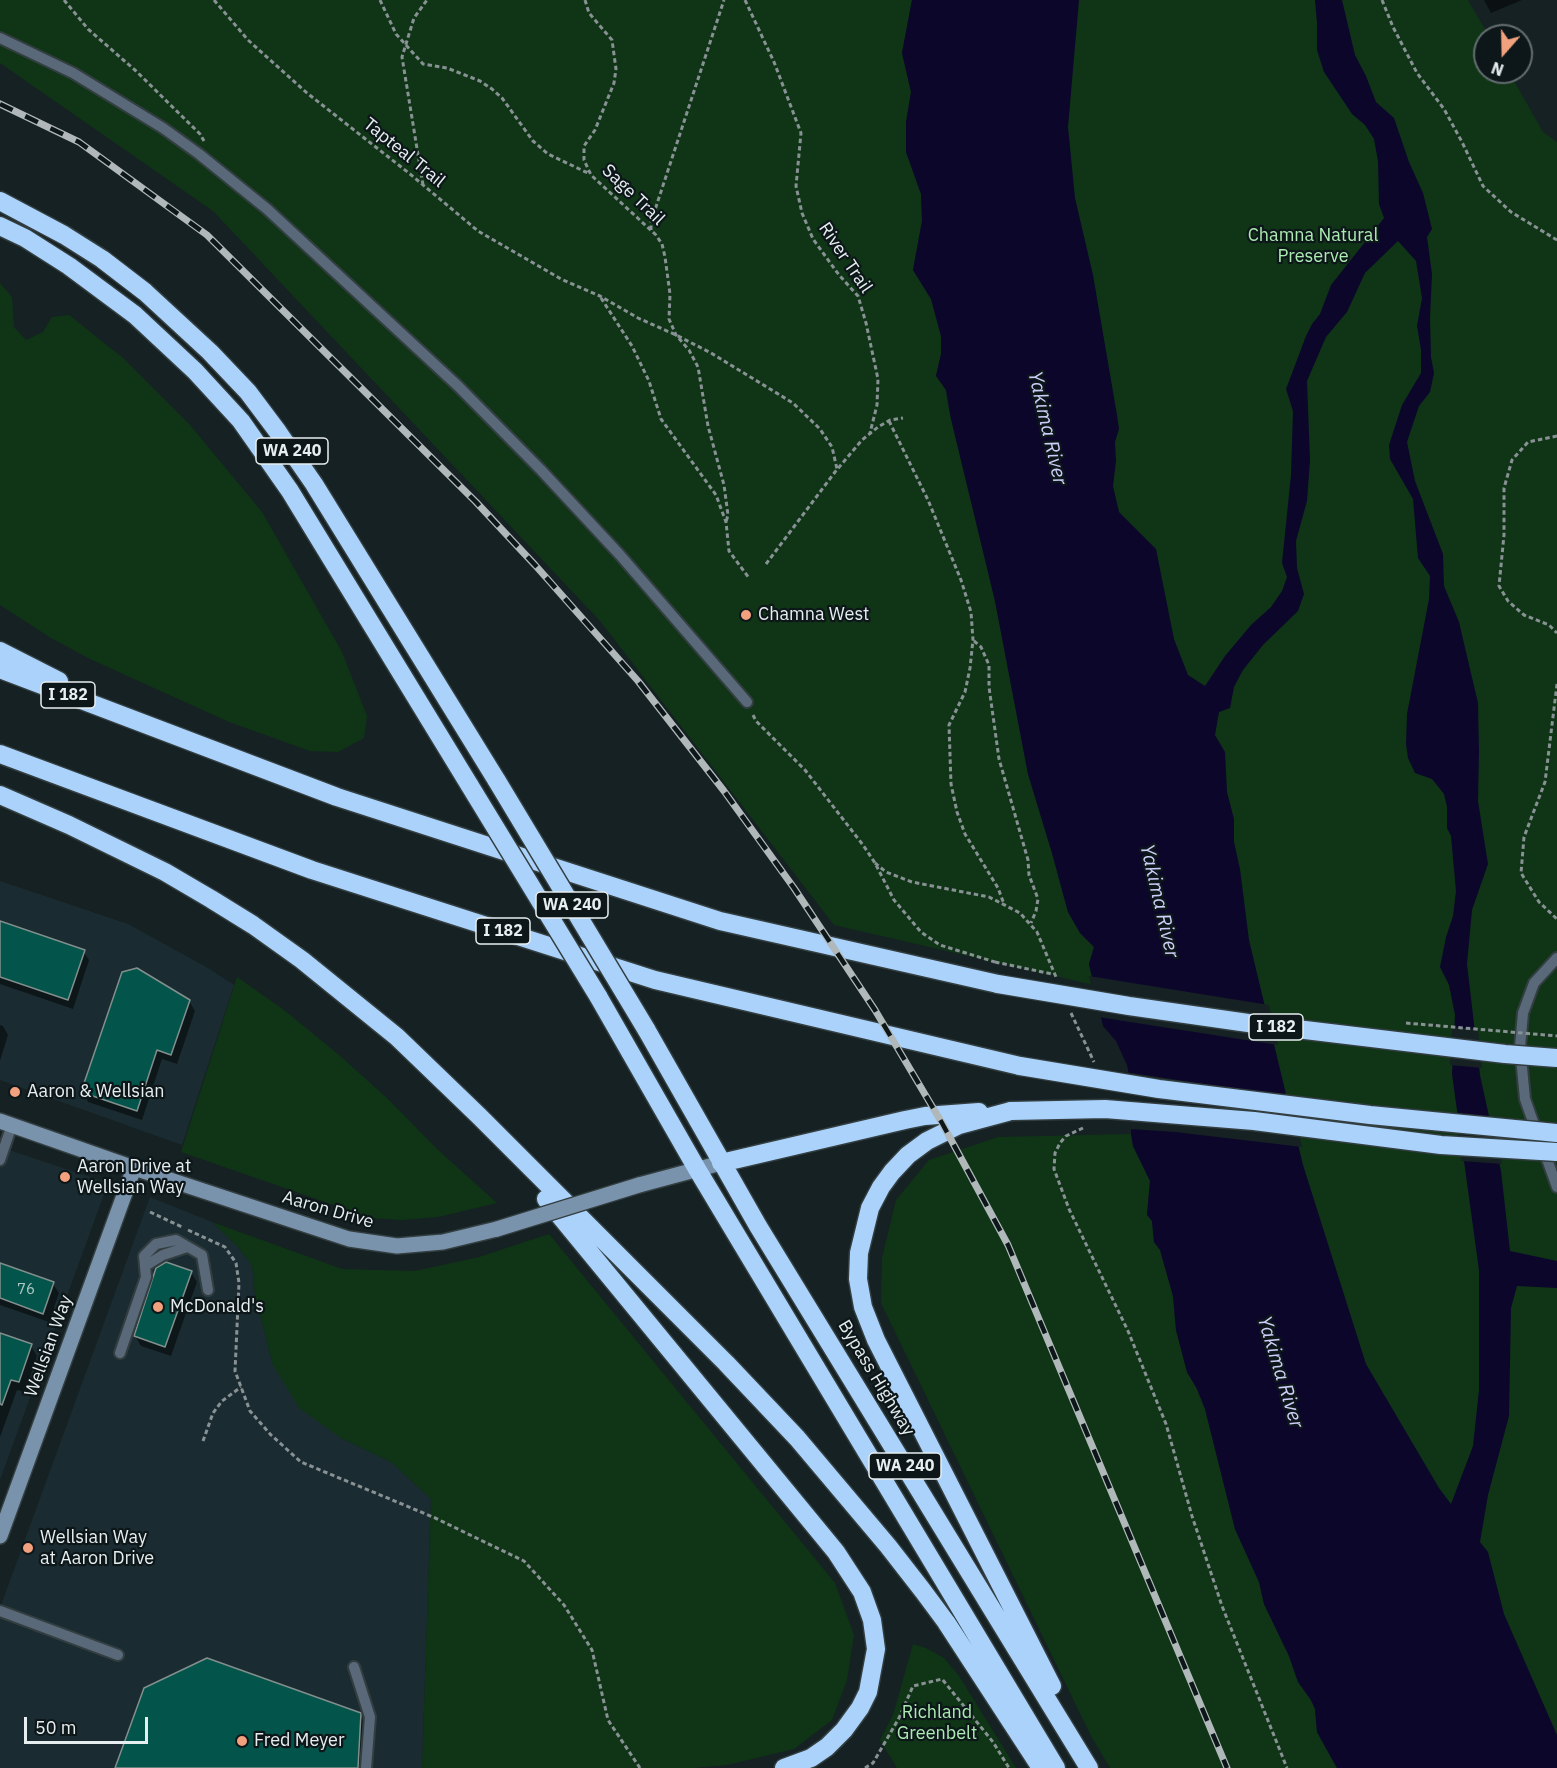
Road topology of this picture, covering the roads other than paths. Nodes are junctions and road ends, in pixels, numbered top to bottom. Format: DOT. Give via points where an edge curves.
graph roads {
  1 [pos="0,38"];
  2 [pos="0,201"];
  3 [pos="0,226"];
  4 [pos="0,651"];
  5 [pos="0,669"];
  6 [pos="747,702"];
  7 [pos="135,720"];
  8 [pos="0,754"];
  9 [pos="0,795"];
  10 [pos="1557,958"];
  11 [pos="1557,1058"];
  12 [pos="1011,1111"];
  13 [pos="479,1116"];
  14 [pos="6,1123"];
  15 [pos="1557,1133"];
  16 [pos="1557,1152"];
  17 [pos="0,1160"];
  18 [pos="721,1163"];
  19 [pos="134,1168"];
  20 [pos="697,1169"];
  21 [pos="1557,1187"];
  22 [pos="208,1290"];
  23 [pos="120,1353"];
  24 [pos="0,1536"];
  25 [pos="0,1611"];
  26 [pos="118,1655"];
  27 [pos="354,1667"];
  28 [pos="366,1768"];
  29 [pos="784,1768"];
  30 [pos="1041,1768"];
  31 [pos="1056,1768"];
  32 [pos="1091,1768"];
  1 -- 6 [label="lane" via="73,73 153,122 267,208 533,461"];
  2 -- 18 [label="highway, WA 240, bridge" via="64,235 145,292 210,352 278,432 497,781 646,1029"];
  3 -- 20 [label="highway, bridge" via="69,266 135,315 195,370 241,421 290,492 470,786 625,1041"];
  4 -- 7 [label="highway"];
  5 -- 7 [label="highway, I 182"];
  7 -- 11 [label="highway, I 182, bridge" via="337,797 720,921 998,984 1130,1006"];
  8 -- 15 [label="highway, I 182, bridge" via="312,870 655,980 1020,1066 1171,1091"];
  9 -- 13 [label="highway" via="165,872 253,925 356,1002"];
  10 -- 21 [label="lane" via="1534,983 1523,1013 1520,1047 1525,1099"];
  12 -- 16 [label="highway, bridge" via="1105,1109 1254,1121 1441,1145"];
  12 -- 18 [label="highway" via="905,1120"];
  12 -- 32 [label="highway" via="959,1125 927,1141 892,1172 870,1208 859,1253 858,1279 863,1307 876,1340"];
  13 -- 29 [label="highway" via="836,1552 862,1592 872,1620 876,1649 868,1692 849,1723 827,1747"];
  13 -- 30 [label="highway" via="797,1438 929,1599"];
  14 -- 17 [label="lane"];
  14 -- 19 [label="main road, Aaron Drive"];
  18 -- 20 [label="main road, Aaron Drive"];
  18 -- 32 [label="highway, Bypass Highway / WA 240"];
  19 -- 20 [label="main road, Aaron Drive, bridge" via="326,1232 397,1246 458,1239 497,1229"];
  19 -- 24 [label="main road, Wellsian Way"];
  20 -- 31 [label="highway"];
  22 -- 23 [label="lane" via="202,1255 176,1240 156,1244 144,1256 146,1277"];
  25 -- 26 [label="lane"];
  27 -- 28 [label="lane" via="370,1717"];
}
